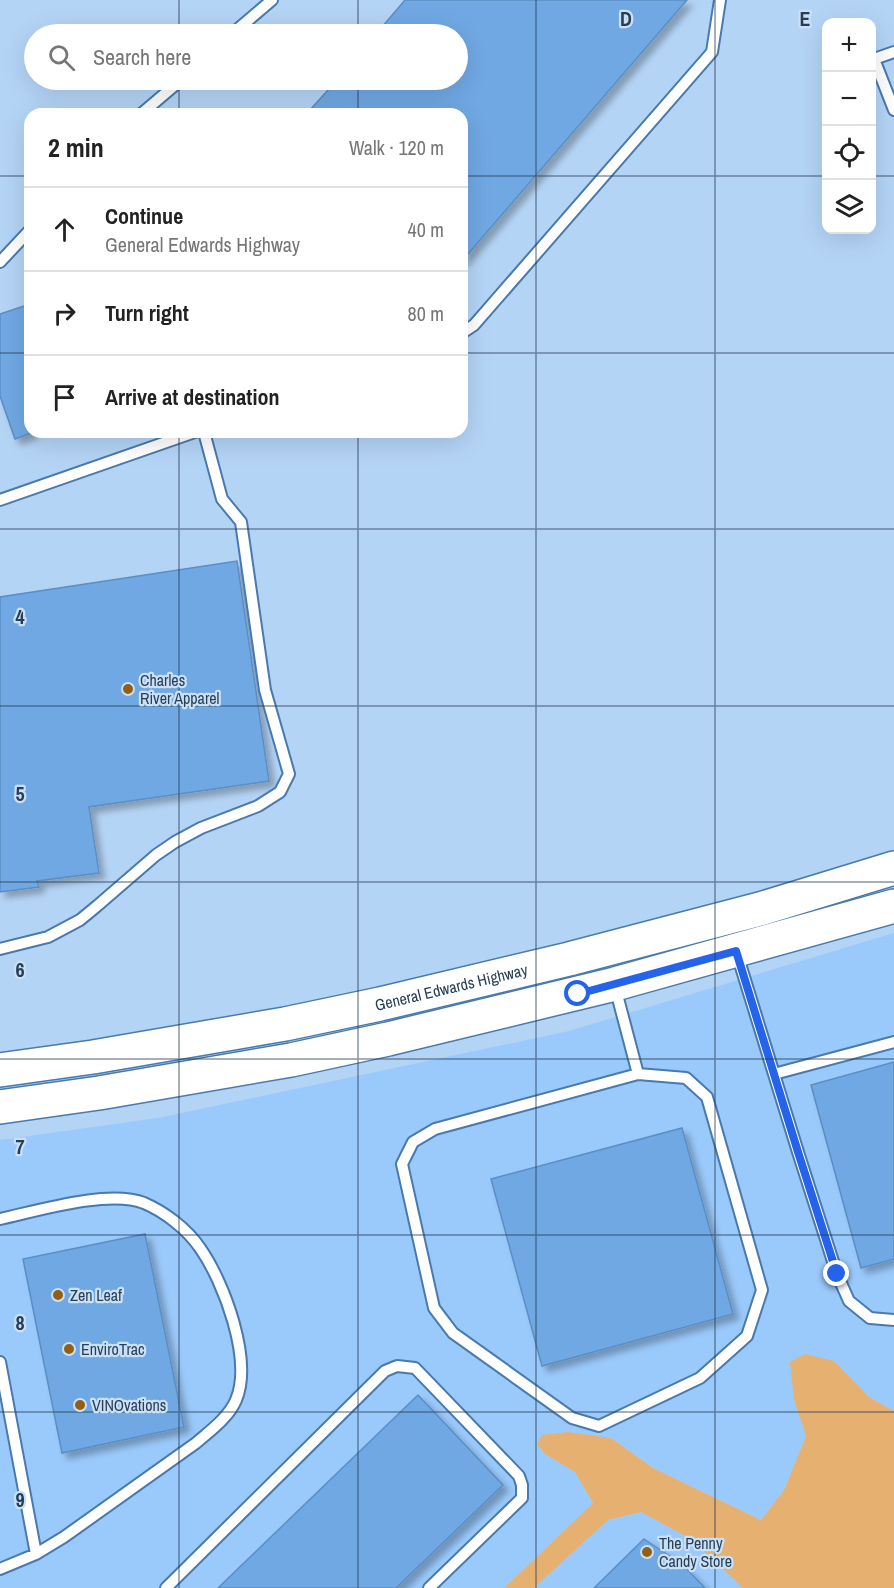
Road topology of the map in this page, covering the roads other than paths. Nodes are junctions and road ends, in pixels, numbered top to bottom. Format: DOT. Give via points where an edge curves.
graph roads {
  1 [pos="272,0"];
  2 [pos="720,0"];
  3 [pos="244,24"];
  4 [pos="894,52"];
  5 [pos="169,90"];
  6 [pos="148,108"];
  7 [pos="894,110"];
  8 [pos="24,236"];
  9 [pos="0,262"];
  10 [pos="468,330"];
  11 [pos="178,438"];
  12 [pos="206,438"];
  13 [pos="0,500"];
  14 [pos="894,868"];
  15 [pos="894,906"];
  16 [pos="0,949"];
  17 [pos="736,951"];
  18 [pos="615,984"];
  19 [pos="894,1042"];
  20 [pos="0,1070"];
  21 [pos="638,1074"];
  22 [pos="774,1074"];
  23 [pos="0,1107"];
  24 [pos="0,1219"];
  25 [pos="894,1320"];
  26 [pos="0,1362"];
  27 [pos="36,1554"];
  28 [pos="0,1569"];
  29 [pos="166,1588"];
  30 [pos="429,1588"];
  1 -- 3 [label="lane"];
  2 -- 10 [label="lane" via="712,52"];
  4 -- 7 [label="lane" via="874,59"];
  5 -- 6 [label="lane"];
  8 -- 9 [label="lane"];
  11 -- 13 [label="lane"];
  12 -- 16 [label="lane" via="222,499 241,522 265,690 289,774 280,792 258,806 201,828 156,855 80,920 48,937"];
  14 -- 20 [label="main road, General Edwards Highway" via="760,909 380,1004 285,1024"];
  15 -- 17 [label="main road"];
  17 -- 18 [label="main road"];
  17 -- 22 [label="lane"];
  18 -- 21 [label="lane"];
  18 -- 23 [label="main road" via="291,1060"];
  19 -- 22 [label="lane"];
  21 -- 21 [label="lane" via="435,1129 413,1142 402,1164 434,1308 453,1333 572,1418 599,1426 700,1378 747,1336 762,1290 707,1097 686,1078"];
  22 -- 25 [label="lane" via="849,1301 870,1318"];
  24 -- 27 [label="lane" via="105,1198 143,1203 167,1216 200,1248 222,1289 239,1350 241,1377 237,1398 212,1430"];
  26 -- 27 [label="lane"];
  27 -- 28 [label="lane"];
  29 -- 30 [label="lane" via="386,1371 397,1366 415,1368 519,1476 522,1485 522,1498"];
}
